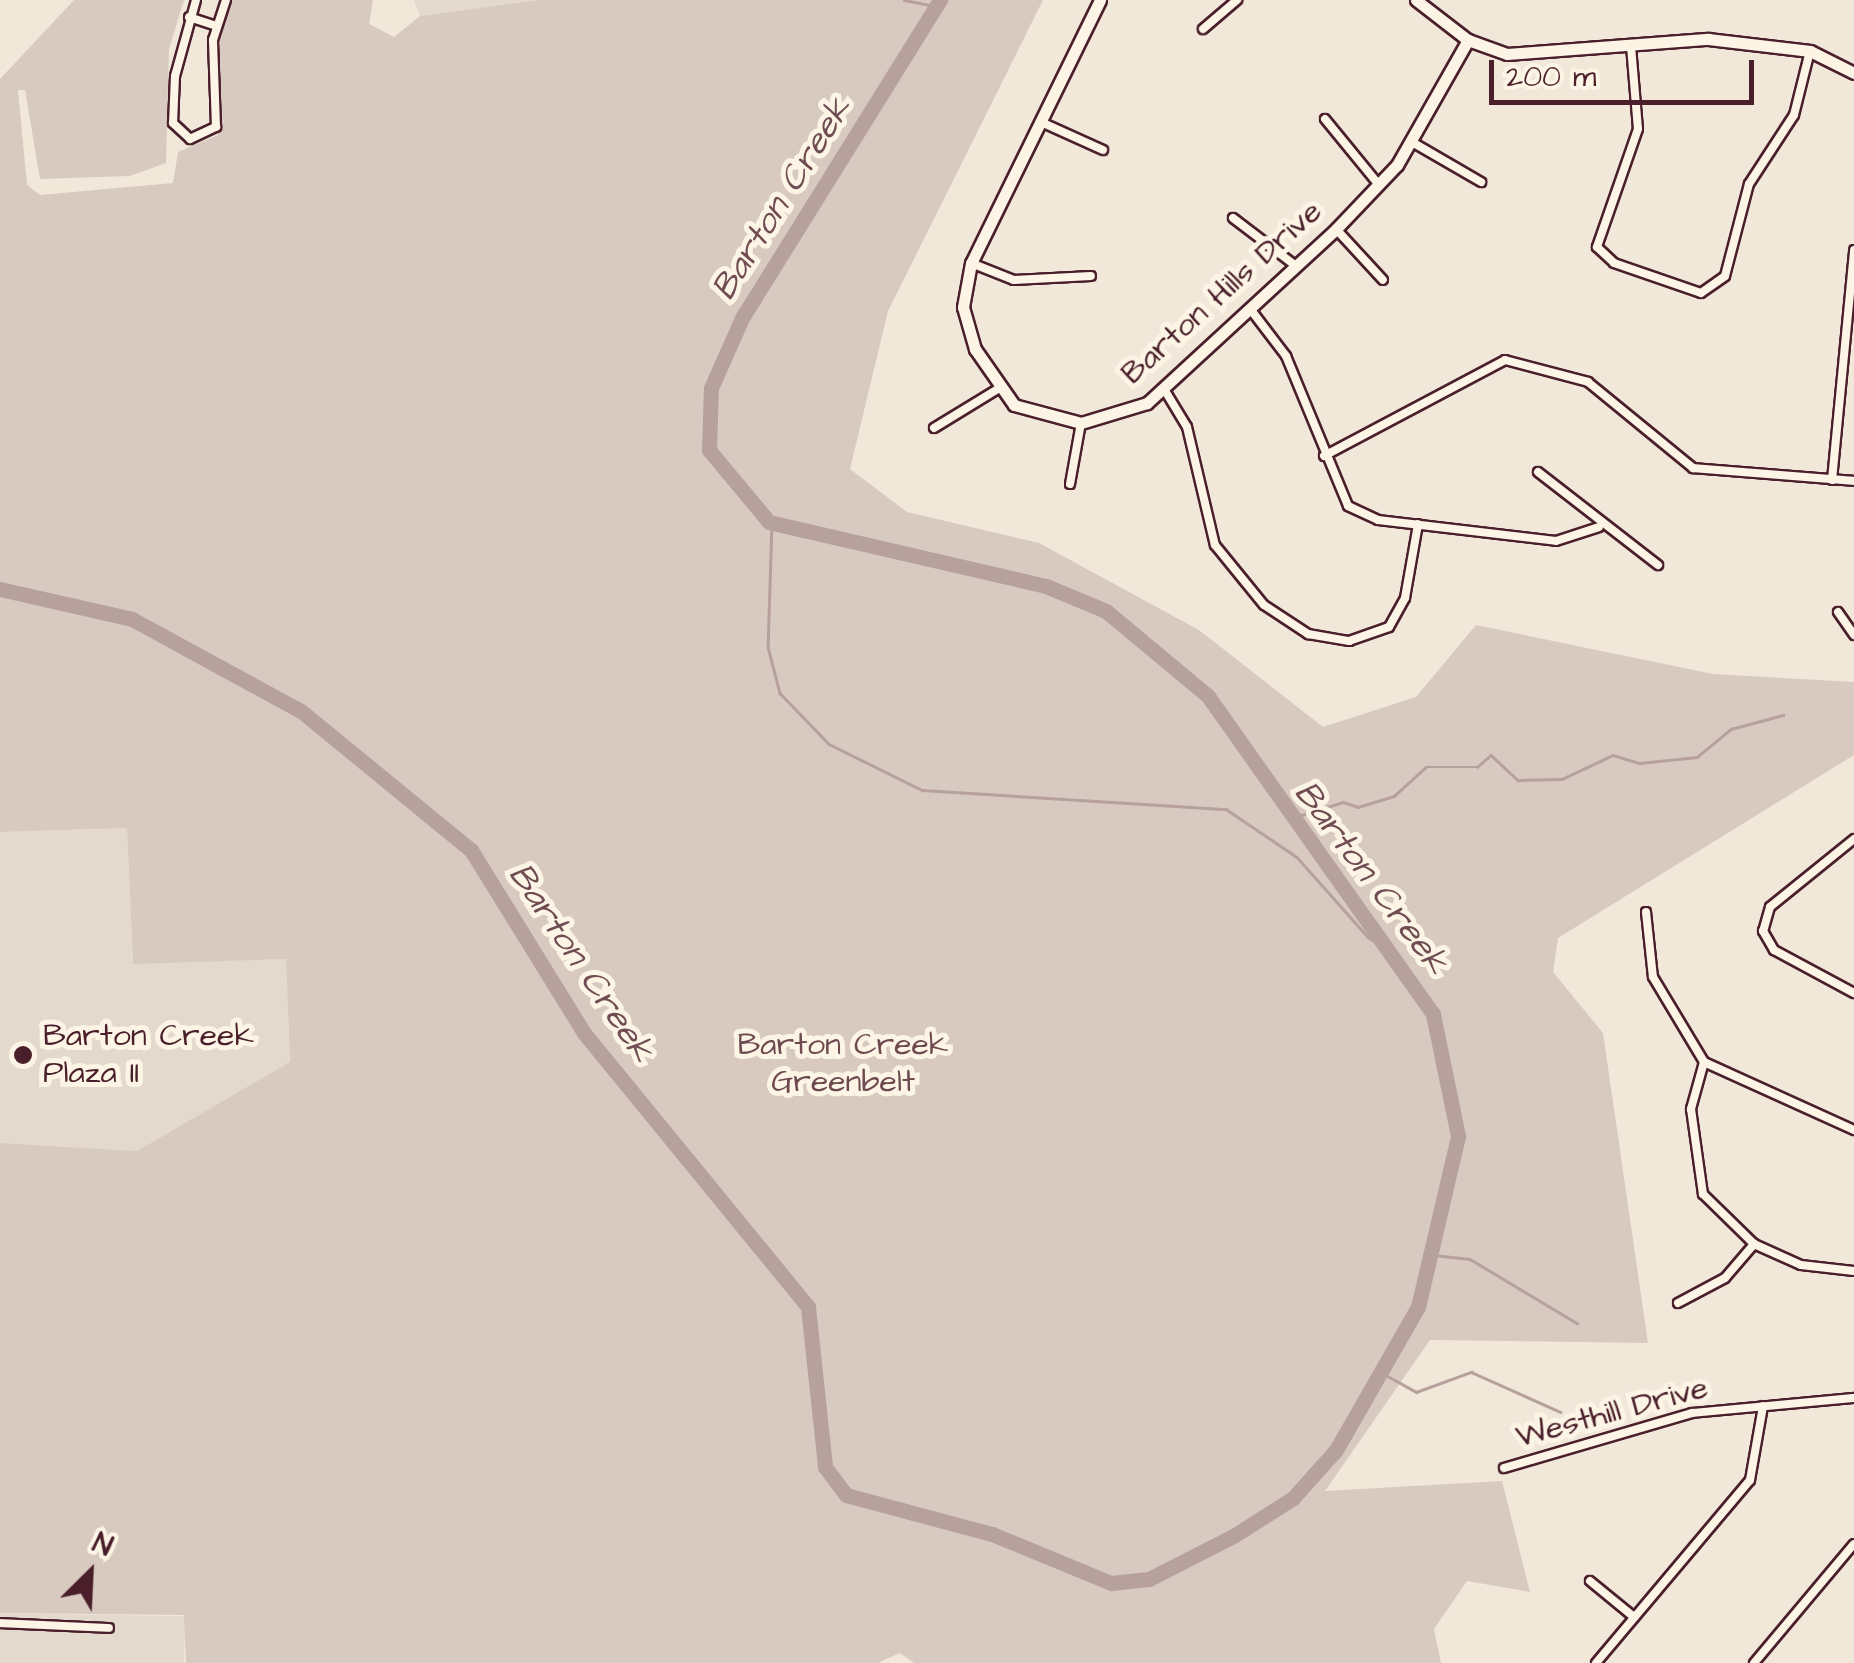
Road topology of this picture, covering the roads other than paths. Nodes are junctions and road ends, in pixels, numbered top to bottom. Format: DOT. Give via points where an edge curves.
graph roads {
  1 [pos="196,0"];
  2 [pos="226,0"];
  3 [pos="1100,0"];
  4 [pos="1237,0"];
  5 [pos="1416,0"];
  6 [pos="189,17"];
  7 [pos="216,26"];
  8 [pos="1203,29"];
  9 [pos="1468,40"];
  10 [pos="1631,46"];
  11 [pos="1810,51"];
  12 [pos="1854,74"];
  13 [pos="1326,119"];
  14 [pos="1042,122"];
  15 [pos="1412,142"];
  16 [pos="1103,150"];
  17 [pos="1481,182"];
  18 [pos="1380,185"];
  19 [pos="1233,218"];
  20 [pos="1336,229"];
  21 [pos="1854,250"];
  22 [pos="970,263"];
  23 [pos="1296,266"];
  24 [pos="1090,276"];
  25 [pos="1383,280"];
  26 [pos="1251,310"];
  27 [pos="998,389"];
  28 [pos="1164,389"];
  29 [pos="1080,423"];
  30 [pos="934,428"];
  31 [pos="1324,456"];
  32 [pos="1538,472"];
  33 [pos="1832,480"];
  34 [pos="1854,481"];
  35 [pos="1070,484"];
  36 [pos="1418,524"];
  37 [pos="1598,528"];
  38 [pos="1658,565"];
  39 [pos="1838,612"];
  40 [pos="1854,635"];
  41 [pos="1853,841"];
  42 [pos="1646,912"];
  43 [pos="1854,993"];
  44 [pos="1704,1062"];
  45 [pos="1854,1130"];
  46 [pos="1754,1244"];
  47 [pos="1854,1271"];
  48 [pos="1678,1303"];
  49 [pos="1854,1398"];
  50 [pos="1762,1406"];
  51 [pos="1504,1468"];
  52 [pos="1854,1544"];
  53 [pos="1590,1580"];
  54 [pos="1634,1618"];
  55 [pos="0,1623"];
  56 [pos="110,1628"];
  57 [pos="1596,1663"];
  58 [pos="1754,1663"];
  1 -- 6 [label="street"];
  2 -- 7 [label="street"];
  3 -- 14 [label="street"];
  4 -- 8 [label="street"];
  5 -- 9 [label="street"];
  6 -- 7 [label="street"];
  6 -- 7 [label="street" via="173,123 190,139 216,127"];
  9 -- 10 [label="street" via="1507,54"];
  9 -- 15 [label="street, Barton Hills Drive"];
  10 -- 11 [label="street" via="1708,39"];
  10 -- 11 [label="street" via="1638,129 1597,248 1614,264 1700,293 1725,276 1746,194 1794,115"];
  11 -- 12 [label="street"];
  13 -- 18 [label="street"];
  14 -- 16 [label="street"];
  14 -- 22 [label="street"];
  15 -- 17 [label="street"];
  15 -- 18 [label="street, Barton Hills Drive"];
  18 -- 20 [label="street, Barton Hills Drive"];
  19 -- 23 [label="street"];
  20 -- 23 [label="street, Barton Hills Drive"];
  20 -- 25 [label="street"];
  21 -- 33 [label="street"];
  22 -- 24 [label="street" via="1014,280"];
  22 -- 27 [label="street" via="963,307"];
  23 -- 26 [label="street, Barton Hills Drive"];
  26 -- 28 [label="street, Barton Hills Drive"];
  26 -- 31 [label="street" via="1286,356"];
  27 -- 29 [label="street, Barton Hills Drive" via="1029,413"];
  27 -- 30 [label="street"];
  28 -- 29 [label="street, Barton Hills Drive" via="1127,414"];
  28 -- 36 [label="street" via="1187,426 1215,545 1264,605 1308,634 1349,642 1389,626 1406,598"];
  29 -- 35 [label="street"];
  31 -- 33 [label="street" via="1506,360 1588,382 1693,468"];
  31 -- 36 [label="street" via="1348,506"];
  32 -- 37 [label="street"];
  33 -- 34 [label="street"];
  36 -- 37 [label="street" via="1556,541"];
  37 -- 38 [label="street"];
  39 -- 40 [label="street"];
  41 -- 43 [label="street" via="1770,908 1762,931 1774,950"];
  42 -- 44 [label="street" via="1654,977"];
  44 -- 45 [label="street"];
  44 -- 46 [label="street" via="1691,1109 1695,1170 1717,1214"];
  46 -- 47 [label="street" via="1800,1265"];
  46 -- 48 [label="street" via="1725,1278"];
  49 -- 50 [label="street, Westhill Drive"];
  50 -- 51 [label="street, Westhill Drive" via="1692,1413"];
  50 -- 54 [label="street" via="1750,1480"];
  52 -- 58 [label="street"];
  53 -- 54 [label="street"];
  54 -- 57 [label="street"];
  55 -- 56 [label="street"];
}
